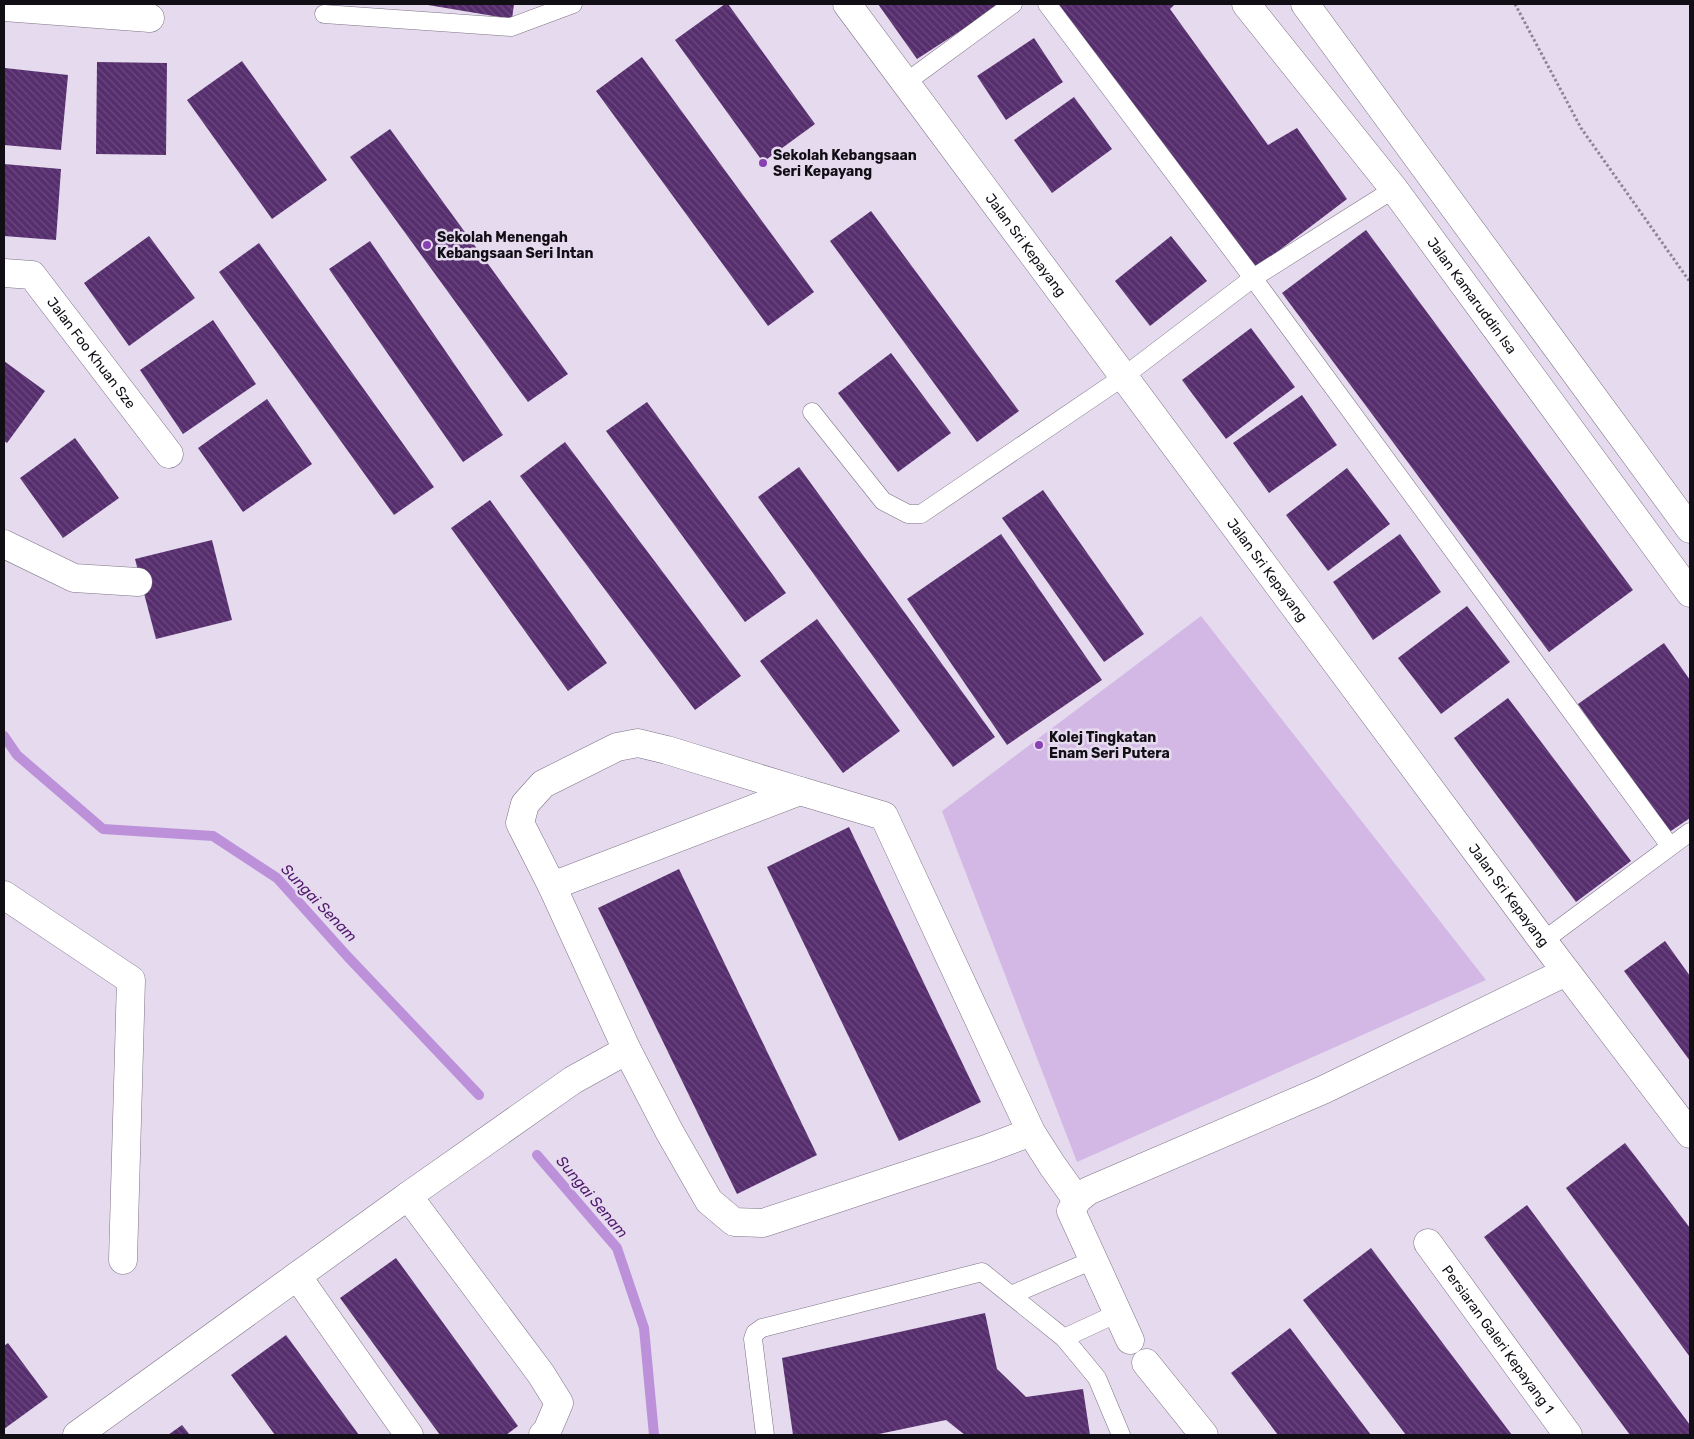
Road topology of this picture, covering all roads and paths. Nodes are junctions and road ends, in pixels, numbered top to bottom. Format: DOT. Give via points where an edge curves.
graph roads {
  1 [pos="573,4"];
  2 [pos="847,4"];
  3 [pos="1013,4"];
  4 [pos="1047,4"];
  5 [pos="1246,4"];
  6 [pos="1305,4"];
  7 [pos="1515,4"];
  8 [pos="4,7"];
  9 [pos="324,14"];
  10 [pos="150,18"];
  11 [pos="905,83"];
  12 [pos="1394,189"];
  13 [pos="4,273"];
  14 [pos="1253,278"];
  15 [pos="1690,282"];
  16 [pos="1123,377"];
  17 [pos="812,412"];
  18 [pos="169,454"];
  19 [pos="1690,528"];
  20 [pos="4,544"];
  21 [pos="138,582"];
  22 [pos="1690,593"];
  23 [pos="800,791"];
  24 [pos="1690,832"];
  25 [pos="1670,846"];
  26 [pos="552,886"];
  27 [pos="4,894"];
  28 [pos="1543,941"];
  29 [pos="1566,972"];
  30 [pos="627,1050"];
  31 [pos="1031,1132"];
  32 [pos="1690,1134"];
  33 [pos="408,1196"];
  34 [pos="1077,1200"];
  35 [pos="1428,1243"];
  36 [pos="123,1260"];
  37 [pos="1093,1260"];
  38 [pos="297,1276"];
  39 [pos="1011,1295"];
  40 [pos="1118,1313"];
  41 [pos="1064,1338"];
  42 [pos="1130,1340"];
  43 [pos="1146,1363"];
  44 [pos="77,1435"];
  45 [pos="409,1435"];
  46 [pos="543,1435"];
  47 [pos="765,1435"];
  48 [pos="1121,1435"];
  49 [pos="1204,1435"];
  50 [pos="1568,1435"];
  1 -- 9 [label="lane" via="511,27"];
  2 -- 11 [label="street, Jalan Sri Kepayang"];
  3 -- 11 [label="lane"];
  4 -- 14 [label="lane"];
  5 -- 12 [label="street, Jalan Kamaruddin Isa"];
  6 -- 19 [label="street"];
  7 -- 15 [label="path" via="1581,128"];
  8 -- 10 [label="street"];
  11 -- 16 [label="street, Jalan Sri Kepayang"];
  12 -- 14 [label="lane"];
  12 -- 22 [label="street, Jalan Kamaruddin Isa"];
  13 -- 18 [label="street, Jalan Foo Khuan Sze" via="32,275"];
  14 -- 16 [label="lane"];
  14 -- 25 [label="lane"];
  16 -- 17 [label="lane" via="921,514 908,514 883,502"];
  16 -- 28 [label="street, Jalan Sri Kepayang"];
  20 -- 21 [label="street" via="74,578"];
  23 -- 26 [label="street"];
  23 -- 26 [label="street" via="638,743 618,748 543,784 525,804 520,823"];
  23 -- 31 [label="street" via="884,816"];
  24 -- 25 [label="lane"];
  25 -- 28 [label="lane"];
  26 -- 30 [label="street"];
  27 -- 36 [label="street" via="131,980"];
  28 -- 29 [label="street, Jalan Sri Kepayang"];
  29 -- 32 [label="street, Jalan Sri Kepayang"];
  29 -- 34 [label="street" via="1323,1090 1088,1191"];
  30 -- 31 [label="street" via="709,1201 734,1222 764,1223"];
  30 -- 33 [label="street" via="573,1080"];
  31 -- 34 [label="street"];
  33 -- 38 [label="street"];
  33 -- 46 [label="street" via="541,1374 559,1403"];
  34 -- 37 [label="street" via="1071,1212"];
  35 -- 50 [label="street, Persiaran Galeri Kepayang 1"];
  37 -- 39 [label="lane"];
  37 -- 40 [label="street"];
  38 -- 44 [label="street"];
  38 -- 45 [label="street"];
  39 -- 41 [label="lane"];
  39 -- 47 [label="lane" via="982,1272 762,1328 755,1333 753,1340"];
  40 -- 41 [label="lane"];
  40 -- 42 [label="street"];
  41 -- 48 [label="lane" via="1097,1378"];
  43 -- 49 [label="street"];
}
